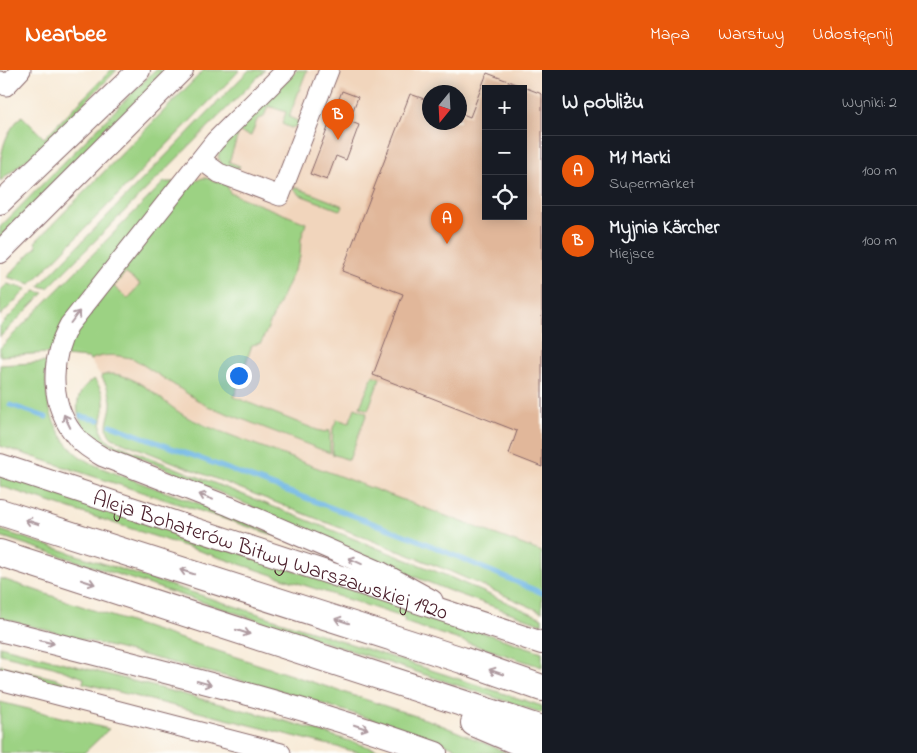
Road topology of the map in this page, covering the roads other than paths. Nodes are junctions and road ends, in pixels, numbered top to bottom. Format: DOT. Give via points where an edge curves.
graph roads {
  1 [pos="21,70"];
  2 [pos="138,70"];
  3 [pos="182,70"];
  4 [pos="286,70"];
  5 [pos="329,70"];
  6 [pos="2,87"];
  7 [pos="201,160"];
  8 [pos="0,202"];
  9 [pos="0,252"];
  10 [pos="0,465"];
  11 [pos="0,512"];
  12 [pos="0,553"];
  13 [pos="461,616"];
  14 [pos="0,630"];
  15 [pos="542,643"];
  16 [pos="332,661"];
  17 [pos="0,680"];
  18 [pos="542,688"];
  19 [pos="542,729"];
  20 [pos="542,752"];
  21 [pos="281,753"];
  22 [pos="436,753"];
  1 -- 6 [label="street"];
  2 -- 8 [label="main road"];
  3 -- 9 [label="main road"];
  4 -- 7 [label="street" via="214,142"];
  5 -- 7 [label="street" via="280,196 219,173"];
  13 -- 7 [label="street, one-way" via="373,568 229,506 103,457 89,449 70,428 54,388 55,361 62,336"];
  10 -- 13 [label="main road, Aleja Bohaterów Bitwy Warszawskiej 1920"];
  18 -- 11 [label="highway, Aleja Bohaterów Bitwy Warszawskiej 1920, one-way"];
  12 -- 16 [label="highway, one-way"];
  13 -- 15 [label="main road, Aleja Bohaterów Bitwy Warszawskiej 1920"];
  14 -- 22 [label="main road, one-way" via="283,703"];
  16 -- 19 [label="highway"];
  16 -- 20 [label="highway"];
  17 -- 21 [label="street"];
}
